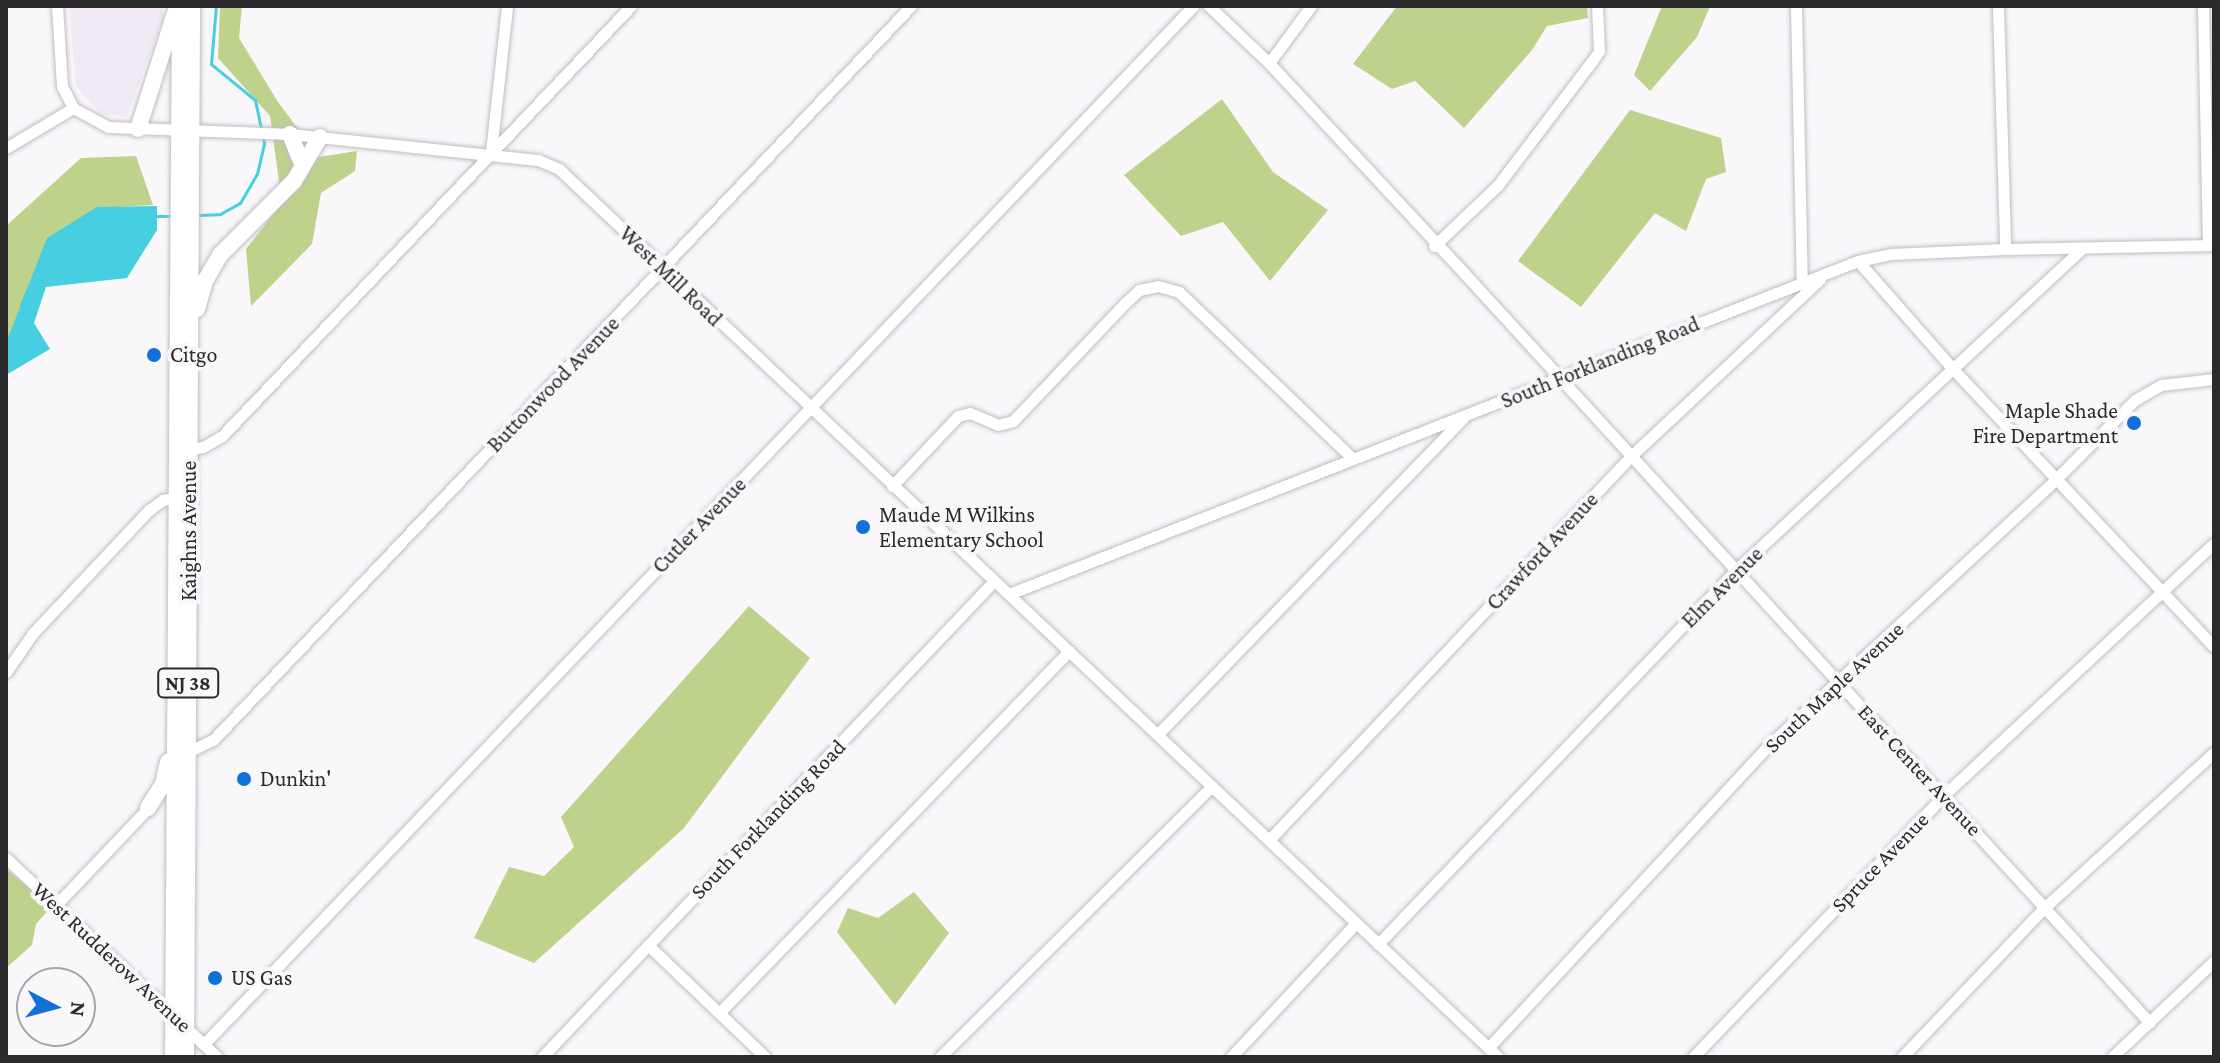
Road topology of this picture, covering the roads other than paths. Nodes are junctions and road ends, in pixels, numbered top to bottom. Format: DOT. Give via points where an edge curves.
graph roads {
  1 [pos="57,6"];
  2 [pos="179,6"];
  3 [pos="192,6"];
  4 [pos="507,6"];
  5 [pos="631,6"];
  6 [pos="911,6"];
  7 [pos="1193,6"];
  8 [pos="1209,6"];
  9 [pos="1311,6"];
  10 [pos="1597,6"];
  11 [pos="1796,6"];
  12 [pos="1998,6"];
  13 [pos="2203,6"];
  14 [pos="1269,63"];
  15 [pos="73,108"];
  16 [pos="2210,113"];
  17 [pos="138,129"];
  18 [pos="186,131"];
  19 [pos="290,134"];
  20 [pos="320,137"];
  21 [pos="6,147"];
  22 [pos="490,155"];
  23 [pos="302,164"];
  24 [pos="185,224"];
  25 [pos="2211,245"];
  26 [pos="1434,246"];
  27 [pos="2083,248"];
  28 [pos="2005,249"];
  29 [pos="1858,261"];
  30 [pos="663,268"];
  31 [pos="1826,273"];
  32 [pos="1802,283"];
  33 [pos="191,338"];
  34 [pos="1953,369"];
  35 [pos="1558,379"];
  36 [pos="2214,379"];
  37 [pos="810,409"];
  38 [pos="1466,415"];
  39 [pos="190,449"];
  40 [pos="1630,457"];
  41 [pos="1352,458"];
  42 [pos="2057,478"];
  43 [pos="892,486"];
  44 [pos="177,497"];
  45 [pos="2214,543"];
  46 [pos="1736,570"];
  47 [pos="994,581"];
  48 [pos="2164,589"];
  49 [pos="1009,594"];
  50 [pos="2214,647"];
  51 [pos="1069,651"];
  52 [pos="6,672"];
  53 [pos="1838,683"];
  54 [pos="175,717"];
  55 [pos="1158,734"];
  56 [pos="188,752"];
  57 [pos="2214,752"];
  58 [pos="1212,786"];
  59 [pos="1944,795"];
  60 [pos="148,808"];
  61 [pos="1269,840"];
  62 [pos="6,858"];
  63 [pos="57,904"];
  64 [pos="2044,908"];
  65 [pos="1356,923"];
  66 [pos="1378,944"];
  67 [pos="648,945"];
  68 [pos="2214,961"];
  69 [pos="719,1013"];
  70 [pos="173,1015"];
  71 [pos="2150,1023"];
  72 [pos="186,1028"];
  73 [pos="204,1044"];
  74 [pos="1489,1047"];
  75 [pos="173,1057"];
  76 [pos="186,1057"];
  77 [pos="217,1057"];
  78 [pos="542,1057"];
  79 [pos="765,1057"];
  80 [pos="940,1057"];
  81 [pos="1231,1057"];
  82 [pos="1498,1057"];
  83 [pos="1693,1057"];
  84 [pos="1902,1057"];
  85 [pos="2112,1057"];
  1 -- 15 [label="street" via="62,86"];
  2 -- 17 [label="highway"];
  2 -- 18 [label="highway, Kaighns Avenue / NJ 38"];
  3 -- 18 [label="highway, Kaighns Avenue / NJ 38"];
  4 -- 22 [label="street"];
  5 -- 22 [label="street"];
  6 -- 30 [label="street, Buttonwood Avenue"];
  7 -- 37 [label="street, Cutler Avenue"];
  8 -- 14 [label="street, East Center Avenue"];
  9 -- 14 [label="street"];
  10 -- 26 [label="street" via="1599,51 1593,60 1498,185"];
  11 -- 32 [label="street"];
  12 -- 28 [label="street"];
  13 -- 16 [label="street"];
  14 -- 26 [label="street, East Center Avenue"];
  15 -- 17 [label="street, West Mill Road" via="108,127"];
  15 -- 21 [label="street"];
  16 -- 25 [label="street"];
  17 -- 18 [label="street, West Mill Road"];
  18 -- 19 [label="street, West Mill Road"];
  18 -- 24 [label="highway, Kaighns Avenue / NJ 38"];
  19 -- 20 [label="street, West Mill Road"];
  19 -- 23 [label="highway"];
  20 -- 22 [label="street, West Mill Road"];
  20 -- 23 [label="highway"];
  22 -- 30 [label="street, West Mill Road" via="554,165"];
  22 -- 39 [label="street" via="222,436"];
  23 -- 33 [label="highway" via="294,181 216,261 202,288"];
  24 -- 33 [label="highway, Kaighns Avenue / NJ 38"];
  24 -- 44 [label="highway, Kaighns Avenue / NJ 38"];
  25 -- 27 [label="street, South Forklanding Road"];
  26 -- 35 [label="street, East Center Avenue"];
  27 -- 28 [label="street, South Forklanding Road"];
  27 -- 34 [label="street, Elm Avenue"];
  28 -- 29 [label="street, South Forklanding Road" via="1891,254"];
  29 -- 31 [label="street, South Forklanding Road"];
  29 -- 34 [label="street"];
  30 -- 37 [label="street, West Mill Road"];
  30 -- 56 [label="street, Buttonwood Avenue" via="213,740"];
  31 -- 32 [label="street, South Forklanding Road"];
  31 -- 40 [label="street, Crawford Avenue"];
  32 -- 35 [label="street, South Forklanding Road"];
  33 -- 39 [label="highway, Kaighns Avenue / NJ 38"];
  34 -- 42 [label="street"];
  34 -- 46 [label="street, Elm Avenue"];
  35 -- 38 [label="street, South Forklanding Road"];
  35 -- 40 [label="street, East Center Avenue"];
  36 -- 42 [label="street, South Maple Avenue" via="2175,381 2148,391"];
  37 -- 43 [label="street, West Mill Road"];
  37 -- 73 [label="street, Cutler Avenue"];
  38 -- 41 [label="street, South Forklanding Road"];
  38 -- 55 [label="street"];
  39 -- 56 [label="highway, Kaighns Avenue / NJ 38"];
  40 -- 46 [label="street, East Center Avenue"];
  40 -- 61 [label="street, Crawford Avenue"];
  41 -- 43 [label="street" via="1179,292 1158,286 1139,290 1013,421 998,425 970,413 958,416"];
  41 -- 49 [label="street, South Forklanding Road"];
  42 -- 48 [label="street"];
  42 -- 53 [label="street, South Maple Avenue"];
  43 -- 47 [label="street, West Mill Road"];
  44 -- 52 [label="street" via="149,510 40,625"];
  44 -- 54 [label="highway, Kaighns Avenue / NJ 38"];
  45 -- 48 [label="street, Spruce Avenue"];
  46 -- 53 [label="street, East Center Avenue"];
  46 -- 66 [label="street, Elm Avenue"];
  47 -- 49 [label="street, West Mill Road"];
  47 -- 67 [label="street, South Forklanding Road"];
  48 -- 50 [label="street"];
  48 -- 59 [label="street, Spruce Avenue"];
  49 -- 51 [label="street, West Mill Road"];
  51 -- 55 [label="street, West Mill Road"];
  51 -- 69 [label="street"];
  53 -- 59 [label="street, East Center Avenue"];
  53 -- 74 [label="street, South Maple Avenue" via="1707,810"];
  54 -- 60 [label="highway" via="165,778"];
  54 -- 70 [label="highway, Kaighns Avenue / NJ 38"];
  55 -- 58 [label="street, West Mill Road"];
  56 -- 72 [label="highway, Kaighns Avenue / NJ 38"];
  57 -- 64 [label="street"];
  58 -- 61 [label="street, West Mill Road"];
  58 -- 80 [label="street"];
  59 -- 64 [label="street, East Center Avenue"];
  59 -- 83 [label="street, Spruce Avenue"];
  60 -- 63 [label="street"];
  61 -- 65 [label="street, West Mill Road"];
  62 -- 63 [label="street, West Rudderow Avenue"];
  63 -- 70 [label="street, West Rudderow Avenue"];
  64 -- 71 [label="street, East Center Avenue"];
  64 -- 84 [label="street"];
  65 -- 66 [label="street, West Mill Road"];
  65 -- 81 [label="street"];
  66 -- 74 [label="street, West Mill Road"];
  67 -- 69 [label="street"];
  67 -- 78 [label="street, South Forklanding Road"];
  68 -- 71 [label="street"];
  69 -- 79 [label="street"];
  70 -- 72 [label="street, West Rudderow Avenue"];
  70 -- 75 [label="highway, Kaighns Avenue / NJ 38"];
  71 -- 85 [label="street"];
  72 -- 73 [label="street, West Rudderow Avenue"];
  72 -- 76 [label="highway, Kaighns Avenue / NJ 38"];
  73 -- 77 [label="street, West Rudderow Avenue"];
  74 -- 82 [label="street, West Mill Road"];
}
